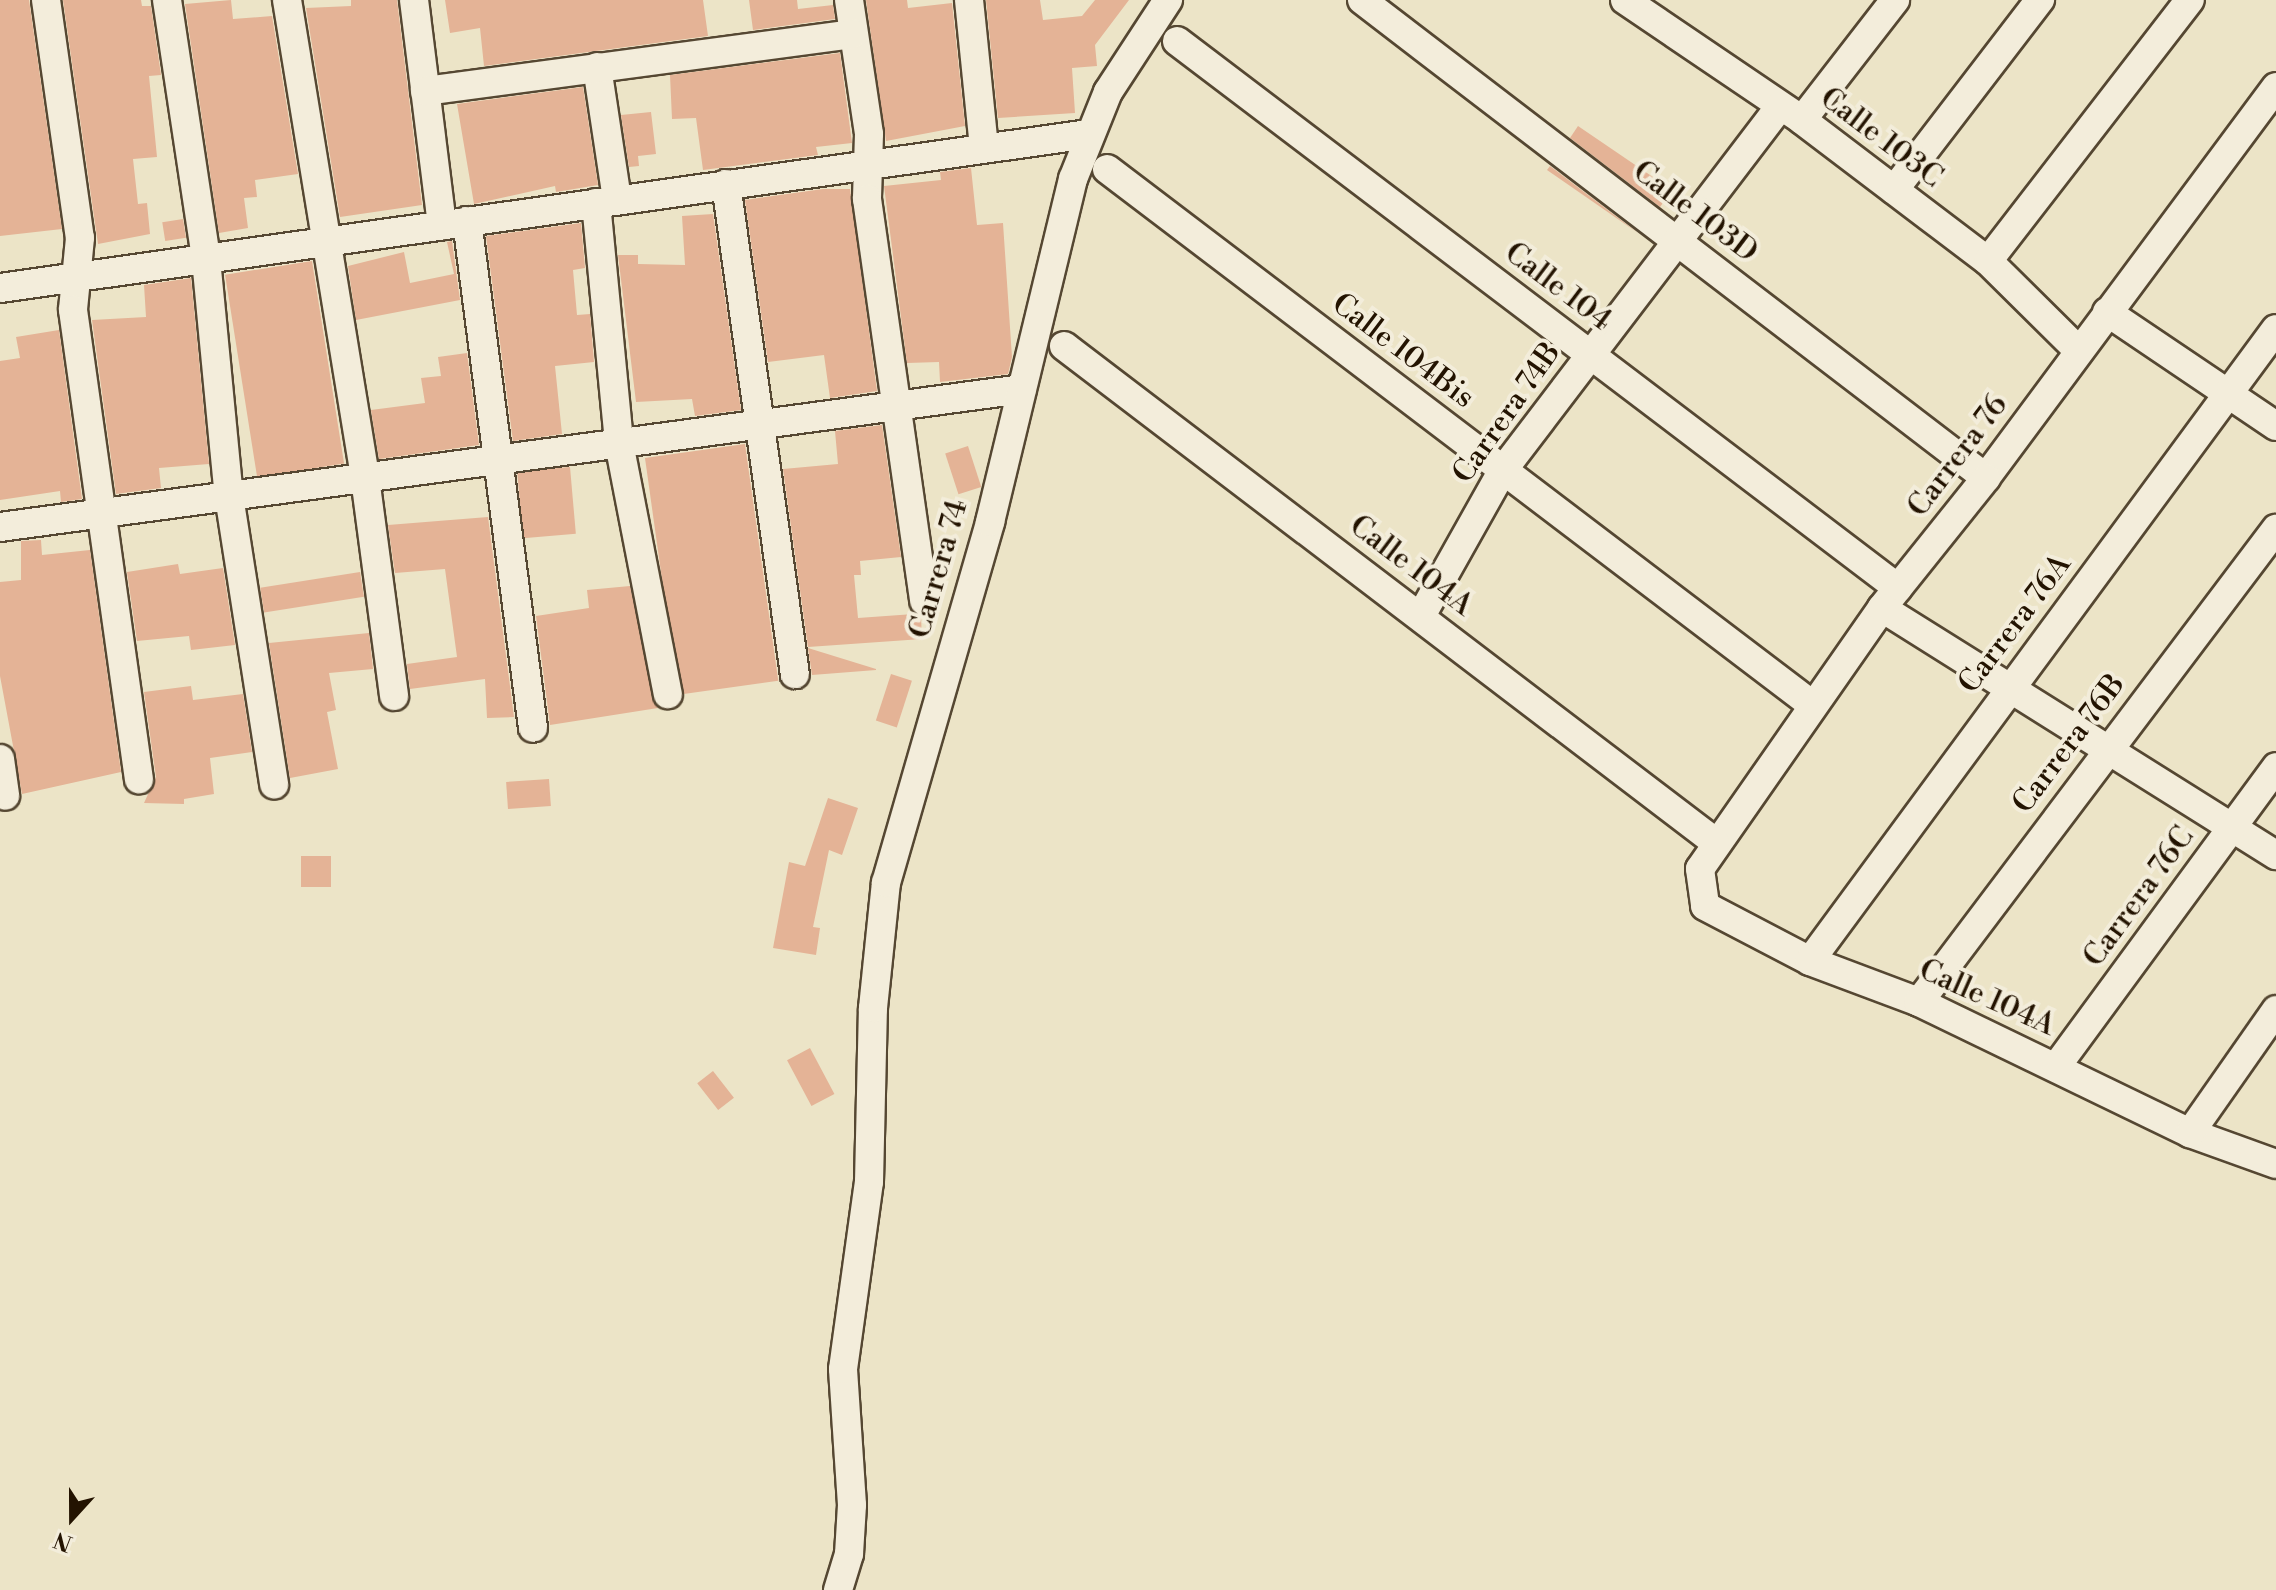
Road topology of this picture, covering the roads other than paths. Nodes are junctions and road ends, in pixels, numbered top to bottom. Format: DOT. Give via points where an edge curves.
graph roads {
  1 [pos="46,0"];
  2 [pos="167,0"];
  3 [pos="287,0"];
  4 [pos="414,0"];
  5 [pos="849,0"];
  6 [pos="969,0"];
  7 [pos="1168,0"];
  8 [pos="1362,0"];
  9 [pos="1625,0"];
  10 [pos="1895,0"];
  11 [pos="2040,0"];
  12 [pos="2190,0"];
  13 [pos="853,34"];
  14 [pos="1177,41"];
  15 [pos="597,67"];
  16 [pos="2276,87"];
  17 [pos="425,91"];
  18 [pos="1791,113"];
  19 [pos="1089,134"];
  20 [pos="984,147"];
  21 [pos="867,164"];
  22 [pos="1107,169"];
  23 [pos="726,184"];
  24 [pos="1894,190"];
  25 [pos="606,202"];
  26 [pos="455,223"];
  27 [pos="1678,241"];
  28 [pos="324,242"];
  29 [pos="206,259"];
  30 [pos="1988,261"];
  31 [pos="75,277"];
  32 [pos="0,288"];
  33 [pos="2107,312"];
  34 [pos="2276,329"];
  35 [pos="1064,346"];
  36 [pos="2079,351"];
  37 [pos="1589,353"];
  38 [pos="1022,389"];
  39 [pos="2227,396"];
  40 [pos="896,406"];
  41 [pos="759,424"];
  42 [pos="2276,426"];
  43 [pos="619,443"];
  44 [pos="499,460"];
  45 [pos="1503,470"];
  46 [pos="365,478"];
  47 [pos="1986,478"];
  48 [pos="229,496"];
  49 [pos="98,514"];
  50 [pos="0,527"];
  51 [pos="2272,545"];
  52 [pos="1890,598"];
  53 [pos="924,601"];
  54 [pos="1421,616"];
  55 [pos="795,674"];
  56 [pos="2009,688"];
  57 [pos="668,694"];
  58 [pos="394,696"];
  59 [pos="1811,704"];
  60 [pos="533,728"];
  61 [pos="2105,751"];
  62 [pos="0,759"];
  63 [pos="2276,767"];
  64 [pos="139,779"];
  65 [pos="274,785"];
  66 [pos="5,796"];
  67 [pos="2233,827"];
  68 [pos="1715,842"];
  69 [pos="2276,855"];
  70 [pos="1700,869"];
  71 [pos="1810,961"];
  72 [pos="1919,1002"];
  73 [pos="2276,1010"];
  74 [pos="2056,1067"];
  75 [pos="2190,1133"];
  76 [pos="2276,1164"];
  77 [pos="838,1590"];
  1 -- 31 [label="street" via="80,238"];
  2 -- 29 [label="street"];
  3 -- 28 [label="street"];
  4 -- 17 [label="street"];
  5 -- 13 [label="street"];
  6 -- 20 [label="street"];
  7 -- 19 [label="street, Carrera 74" via="1122,67"];
  8 -- 27 [label="street, Calle 103D"];
  9 -- 18 [label="street, Calle 103C"];
  10 -- 18 [label="street"];
  11 -- 24 [label="street"];
  12 -- 30 [label="street"];
  13 -- 15 [label="street"];
  13 -- 21 [label="street" via="869,134"];
  14 -- 37 [label="street, Calle 104"];
  15 -- 17 [label="street"];
  15 -- 25 [label="street"];
  16 -- 33 [label="street, Carrera 76"];
  17 -- 26 [label="street"];
  18 -- 24 [label="street, Calle 103C"];
  18 -- 27 [label="street, Carrera 74B"];
  19 -- 20 [label="street"];
  19 -- 38 [label="street, Carrera 74"];
  20 -- 21 [label="street"];
  21 -- 23 [label="street"];
  21 -- 40 [label="street"];
  22 -- 45 [label="street, Calle 104Bis"];
  23 -- 25 [label="street"];
  23 -- 41 [label="street"];
  24 -- 30 [label="street, Calle 103C"];
  25 -- 26 [label="street"];
  25 -- 43 [label="street"];
  26 -- 28 [label="street"];
  26 -- 44 [label="street"];
  27 -- 37 [label="street, Carrera 74B"];
  27 -- 47 [label="street, Calle 103D"];
  28 -- 29 [label="street"];
  28 -- 46 [label="street"];
  29 -- 31 [label="street"];
  29 -- 48 [label="street"];
  30 -- 36 [label="street, Calle 103C"];
  31 -- 32 [label="street"];
  31 -- 49 [label="street" via="73,310"];
  33 -- 36 [label="street, Carrera 76"];
  33 -- 39 [label="street"];
  34 -- 39 [label="street, Carrera 76A"];
  35 -- 54 [label="street, Calle 104A"];
  36 -- 47 [label="street, Carrera 76"];
  37 -- 45 [label="street, Carrera 74B"];
  37 -- 52 [label="street, Calle 104"];
  38 -- 40 [label="street"];
  38 -- 77 [label="street, Carrera 74" via="990,522 886,883 873,1008 869,1182 843,1369 852,1505 849,1554"];
  39 -- 42 [label="street"];
  39 -- 56 [label="street, Carrera 76A"];
  40 -- 41 [label="street"];
  40 -- 53 [label="street"];
  41 -- 43 [label="street"];
  41 -- 55 [label="street"];
  43 -- 44 [label="street"];
  43 -- 57 [label="street"];
  44 -- 46 [label="street"];
  44 -- 60 [label="street"];
  45 -- 54 [label="street, Carrera 74B"];
  45 -- 59 [label="street, Calle 104Bis"];
  46 -- 48 [label="street"];
  46 -- 58 [label="street"];
  47 -- 52 [label="street, Carrera 76"];
  48 -- 49 [label="street"];
  48 -- 65 [label="street"];
  49 -- 50 [label="street"];
  49 -- 64 [label="street"];
  51 -- 61 [label="street, Carrera 76B"];
  52 -- 56 [label="street, Calle 104"];
  52 -- 59 [label="street, Carrera 76"];
  54 -- 68 [label="street, Calle 104A"];
  56 -- 61 [label="street, Calle 104"];
  56 -- 71 [label="street, Carrera 76A"];
  59 -- 68 [label="street, Carrera 76"];
  61 -- 67 [label="street, Calle 104"];
  61 -- 72 [label="street, Carrera 76B"];
  62 -- 66 [label="street"];
  63 -- 67 [label="street, Carrera 76C"];
  67 -- 69 [label="street, Calle 104"];
  67 -- 74 [label="street, Carrera 76C"];
  68 -- 70 [label="street, Carrera 76"];
  70 -- 71 [label="street, Calle 104A" via="1705,906"];
  71 -- 72 [label="street, Calle 104A"];
  72 -- 74 [label="street, Calle 104A"];
  73 -- 75 [label="street"];
  74 -- 75 [label="street, Calle 104A"];
  75 -- 76 [label="street, Calle 104A"];
}
